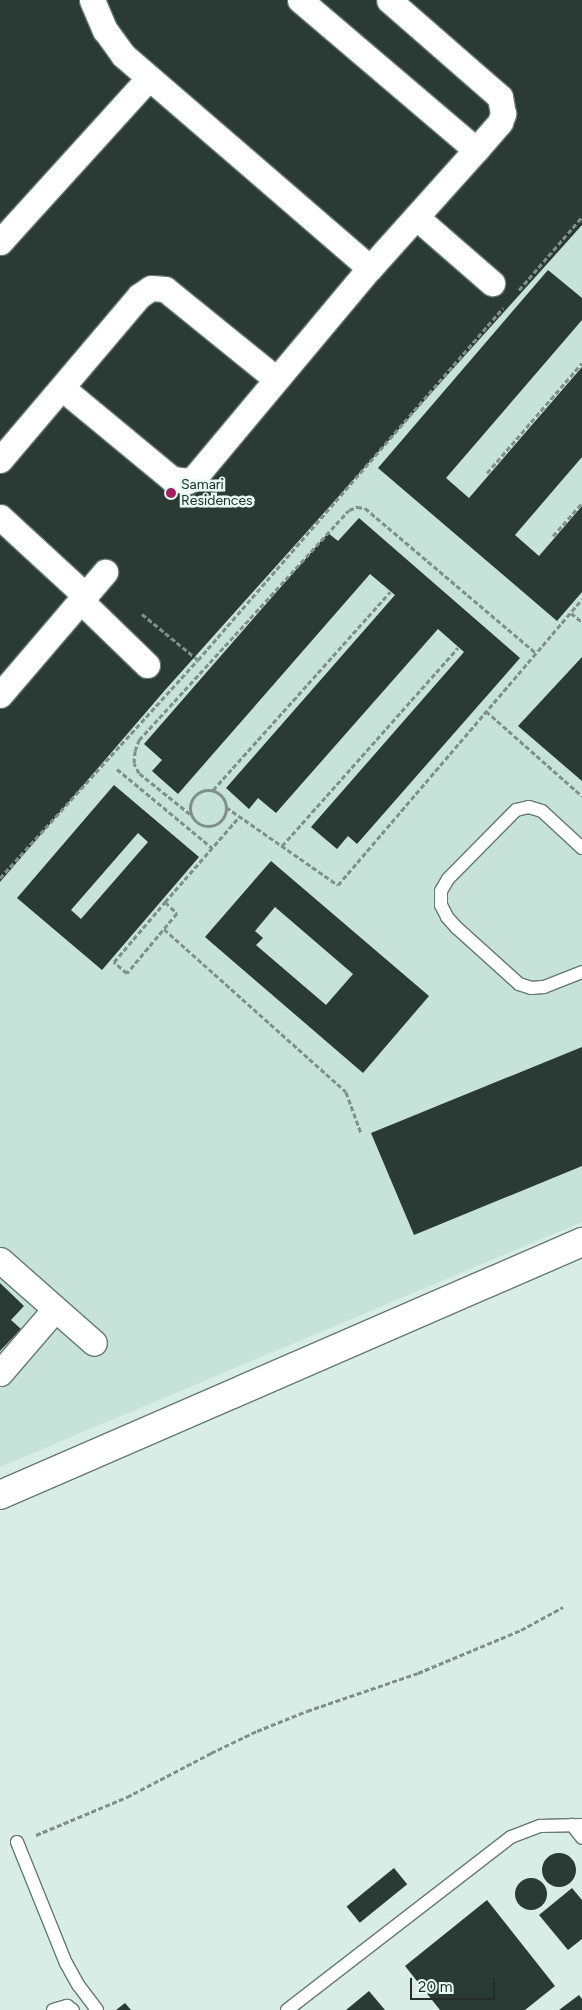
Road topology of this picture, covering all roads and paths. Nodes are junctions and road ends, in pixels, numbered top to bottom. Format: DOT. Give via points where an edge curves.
graph roads {
  1 [pos="92,0"];
  2 [pos="300,0"];
  3 [pos="389,0"];
  4 [pos="148,78"];
  5 [pos="476,150"];
  6 [pos="416,217"];
  7 [pos="582,217"];
  8 [pos="0,242"];
  9 [pos="370,268"];
  10 [pos="492,283"];
  11 [pos="517,292"];
  12 [pos="504,307"];
  13 [pos="582,363"];
  14 [pos="276,379"];
  15 [pos="62,388"];
  16 [pos="0,460"];
  17 [pos="487,473"];
  18 [pos="582,503"];
  19 [pos="0,517"];
  20 [pos="553,536"];
  21 [pos="105,572"];
  22 [pos="390,592"];
  23 [pos="84,599"];
  24 [pos="582,599"];
  25 [pos="571,613"];
  26 [pos="142,614"];
  27 [pos="582,622"];
  28 [pos="458,648"];
  29 [pos="536,653"];
  30 [pos="198,660"];
  31 [pos="147,665"];
  32 [pos="0,695"];
  33 [pos="486,712"];
  34 [pos="117,769"];
  35 [pos="213,790"];
  36 [pos="582,796"];
  37 [pos="226,807"];
  38 [pos="190,814"];
  39 [pos="240,816"];
  40 [pos="282,846"];
  41 [pos="212,848"];
  42 [pos="582,848"];
  43 [pos="0,878"];
  44 [pos="165,902"];
  45 [pos="164,929"];
  46 [pos="582,972"];
  47 [pos="361,1133"];
  48 [pos="582,1242"];
  49 [pos="0,1260"];
  50 [pos="55,1309"];
  51 [pos="94,1343"];
  52 [pos="0,1373"];
  53 [pos="0,1495"];
  54 [pos="563,1607"];
  55 [pos="577,1825"];
  56 [pos="582,1838"];
  57 [pos="18,1842"];
  58 [pos="53,2010"];
  59 [pos="73,2010"];
  60 [pos="97,2010"];
  61 [pos="288,2010"];
  1 -- 4 [label="street" via="105,30 123,55"];
  2 -- 5 [label="street"];
  3 -- 5 [label="street" via="500,98 503,114 500,122"];
  4 -- 8 [label="street"];
  4 -- 9 [label="street"];
  5 -- 6 [label="street"];
  6 -- 9 [label="street"];
  6 -- 10 [label="street"];
  7 -- 11 [label="path"];
  9 -- 14 [label="street"];
  12 -- 30 [label="path"];
  13 -- 17 [label="path"];
  14 -- 15 [label="street" via="171,293 158,287 150,288 139,296"];
  14 -- 15 [label="street" via="201,472 188,481 172,478"];
  15 -- 16 [label="street"];
  18 -- 20 [label="path"];
  19 -- 23 [label="street"];
  21 -- 23 [label="street"];
  22 -- 35 [label="path"];
  23 -- 31 [label="street"];
  23 -- 32 [label="street"];
  24 -- 25 [label="path"];
  25 -- 27 [label="path"];
  25 -- 29 [label="path"];
  26 -- 30 [label="path"];
  28 -- 40 [label="path"];
  29 -- 33 [label="path"];
  29 -- 38 [label="path" via="365,508 349,510 139,740 134,763 139,773"];
  30 -- 43 [label="path"];
  33 -- 36 [label="path"];
  33 -- 40 [label="path" via="338,885"];
  34 -- 41 [label="path"];
  35 -- 37 [label="path" via="224,800"];
  35 -- 38 [label="path" via="195,794 189,806"];
  37 -- 38 [label="path" via="225,814 215,825 200,825"];
  37 -- 39 [label="path"];
  39 -- 40 [label="path"];
  39 -- 41 [label="path"];
  41 -- 44 [label="path"];
  42 -- 46 [label="lane" via="542,811 528,807 516,810 448,879 441,891 441,905 457,928 519,984 531,988 544,987"];
  44 -- 45 [label="path" via="177,913"];
  44 -- 45 [label="path" via="114,962 127,973"];
  45 -- 47 [label="path" via="346,1092"];
  48 -- 53 [label="street"];
  49 -- 50 [label="street"];
  50 -- 51 [label="street"];
  50 -- 52 [label="street"];
  54 -- 57 [label="path" via="521,1630 418,1673 257,1731 96,1812"];
  55 -- 56 [label="lane"];
  55 -- 61 [label="lane" via="540,1826 511,1837"];
  57 -- 60 [label="lane" via="66,1964"];
  58 -- 59 [label="lane" via="67,2006"];
}
